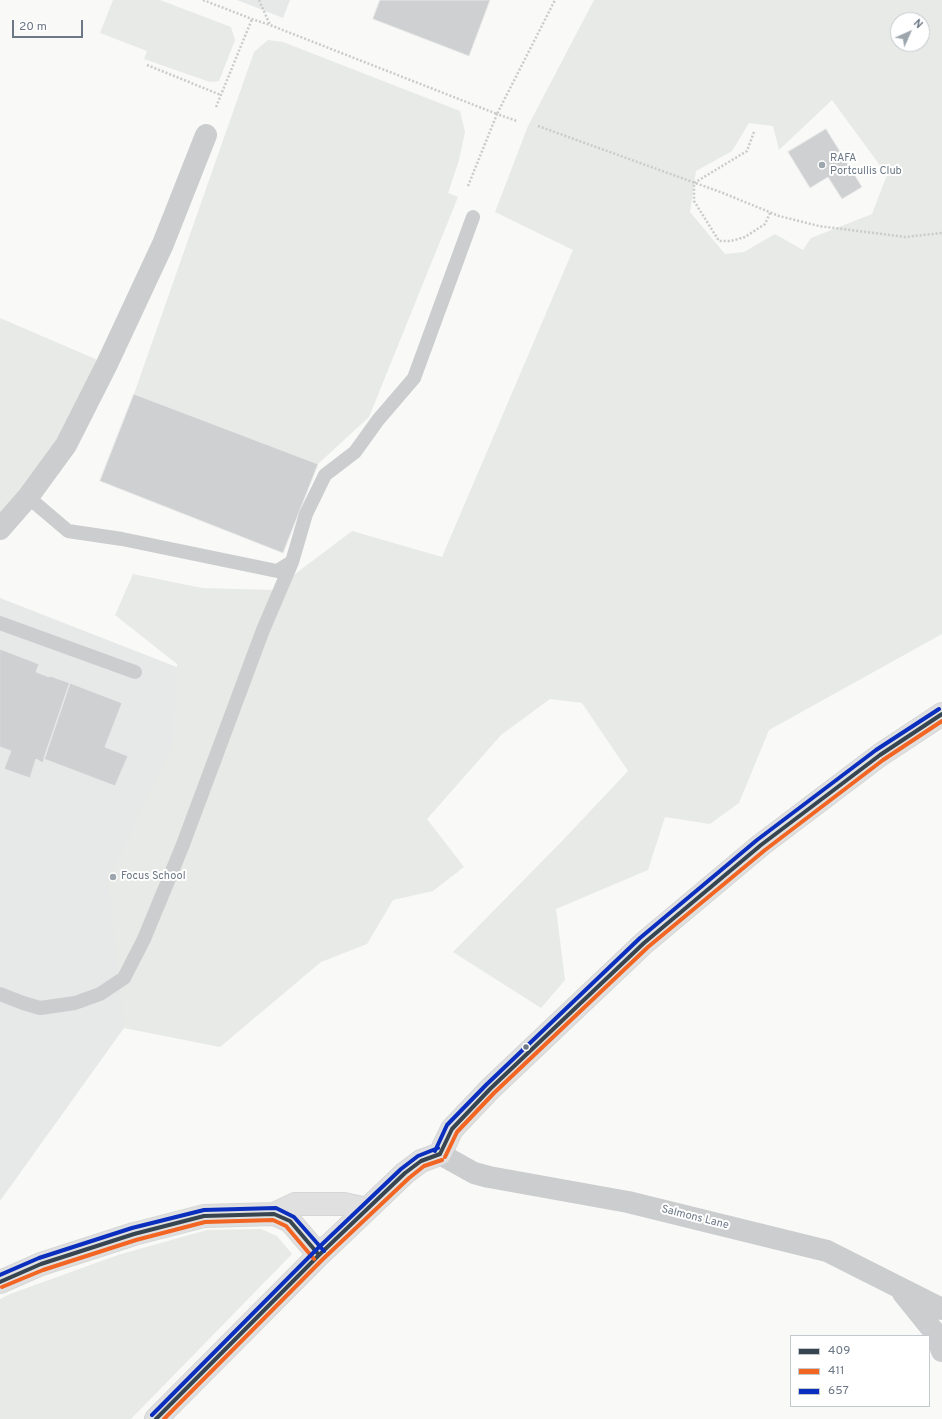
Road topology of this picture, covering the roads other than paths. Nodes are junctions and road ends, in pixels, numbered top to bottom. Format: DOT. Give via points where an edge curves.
graph roads {
  1 [pos="206,135"];
  2 [pos="473,217"];
  3 [pos="28,497"];
  4 [pos="0,529"];
  5 [pos="292,562"];
  6 [pos="0,623"];
  7 [pos="135,672"];
  8 [pos="942,714"];
  9 [pos="0,994"];
  10 [pos="440,1154"];
  11 [pos="367,1209"];
  12 [pos="274,1214"];
  13 [pos="319,1255"];
  14 [pos="0,1282"];
  15 [pos="898,1287"];
  16 [pos="942,1309"];
  17 [pos="942,1351"];
  18 [pos="163,1417"];
  1 -- 3 [label="street" via="163,244 107,364 66,445"];
  2 -- 5 [label="lane" via="414,378 355,452 325,475 306,514"];
  3 -- 4 [label="street"];
  3 -- 5 [label="lane" via="68,531 122,539 277,571"];
  5 -- 9 [label="lane" via="263,630 182,848 144,939 124,978 100,994 75,1003 40,1008"];
  6 -- 7 [label="lane"];
  8 -- 10 [label="street" via="880,755 768,840 644,943 490,1089 452,1129"];
  10 -- 11 [label="street" via="421,1161 405,1173"];
  10 -- 15 [label="street, Salmons Lane" via="474,1173 489,1177 628,1202 827,1251"];
  11 -- 12 [label="street" via="344,1204 295,1204"];
  11 -- 13 [label="street"];
  12 -- 13 [label="street" via="290,1221"];
  12 -- 14 [label="street" via="204,1216 112,1241 41,1264"];
  13 -- 18 [label="street"];
  15 -- 16 [label="street, Salmons Lane"];
  15 -- 17 [label="street" via="936,1334"];
}
